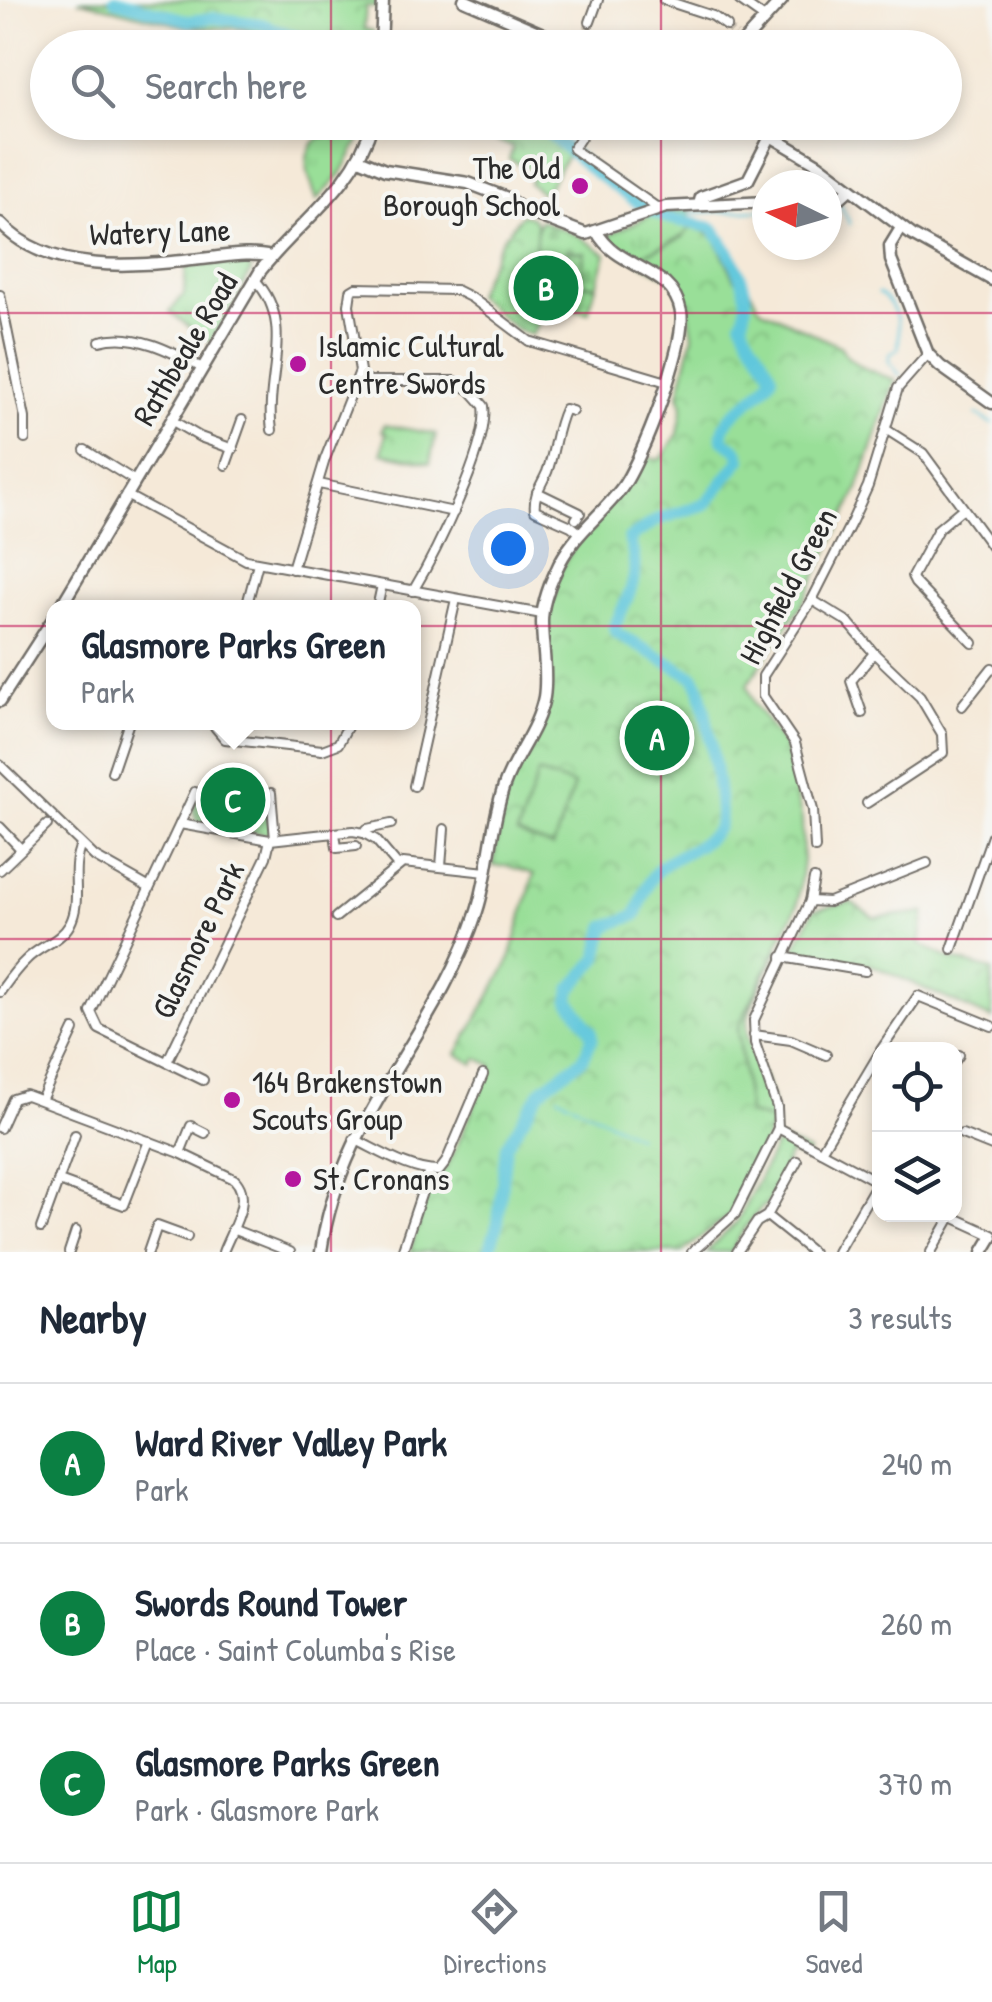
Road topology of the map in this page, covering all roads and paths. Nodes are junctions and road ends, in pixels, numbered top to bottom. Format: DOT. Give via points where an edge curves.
graph roads {
  1 [pos="383,0"];
  2 [pos="464,0"];
  3 [pos="598,0"];
  4 [pos="664,0"];
  5 [pos="739,0"];
  6 [pos="782,0"];
  7 [pos="766,19"];
  8 [pos="590,22"];
  9 [pos="726,26"];
  10 [pos="530,28"];
  11 [pos="382,30"];
  12 [pos="536,30"];
  13 [pos="752,30"];
  14 [pos="367,140"];
  15 [pos="579,140"];
  16 [pos="768,140"];
  17 [pos="778,140"];
  18 [pos="359,158"];
  19 [pos="850,189"];
  20 [pos="842,195"];
  21 [pos="752,203"];
  22 [pos="699,205"];
  23 [pos="653,211"];
  24 [pos="1,227"];
  25 [pos="900,228"];
  26 [pos="597,232"];
  27 [pos="272,257"];
  28 [pos="255,280"];
  29 [pos="992,280"];
  30 [pos="0,295"];
  31 [pos="100,341"];
  32 [pos="928,354"];
  33 [pos="202,368"];
  34 [pos="358,382"];
  35 [pos="666,382"];
  36 [pos="992,403"];
  37 [pos="572,411"];
  38 [pos="171,420"];
  39 [pos="242,420"];
  40 [pos="272,430"];
  41 [pos="887,430"];
  42 [pos="26,439"];
  43 [pos="233,448"];
  44 [pos="85,450"];
  45 [pos="226,466"];
  46 [pos="135,481"];
  47 [pos="319,484"];
  48 [pos="537,492"];
  49 [pos="126,496"];
  50 [pos="962,508"];
  51 [pos="454,512"];
  52 [pos="576,519"];
  53 [pos="580,534"];
  54 [pos="992,547"];
  55 [pos="258,563"];
  56 [pos="292,569"];
  57 [pos="382,585"];
  58 [pos="413,591"];
  59 [pos="456,599"];
  60 [pos="65,600"];
  61 [pos="248,600"];
  62 [pos="379,600"];
  63 [pos="812,600"];
  64 [pos="542,614"];
  65 [pos="46,630"];
  66 [pos="973,643"];
  67 [pos="874,653"];
  68 [pos="992,668"];
  69 [pos="959,691"];
  70 [pos="0,700"];
  71 [pos="862,713"];
  72 [pos="126,730"];
  73 [pos="218,730"];
  74 [pos="346,730"];
  75 [pos="0,765"];
  76 [pos="112,772"];
  77 [pos="414,786"];
  78 [pos="195,792"];
  79 [pos="271,793"];
  80 [pos="867,802"];
  81 [pos="180,824"];
  82 [pos="390,824"];
  83 [pos="46,825"];
  84 [pos="0,827"];
  85 [pos="444,830"];
  86 [pos="334,833"];
  87 [pos="364,833"];
  88 [pos="992,836"];
  89 [pos="273,839"];
  90 [pos="81,845"];
  91 [pos="356,846"];
  92 [pos="815,848"];
  93 [pos="21,849"];
  94 [pos="927,863"];
  95 [pos="982,863"];
  96 [pos="398,866"];
  97 [pos="440,866"];
  98 [pos="992,867"];
  99 [pos="0,870"];
  100 [pos="486,872"];
  101 [pos="814,878"];
  102 [pos="148,888"];
  103 [pos="810,900"];
  104 [pos="336,918"];
  105 [pos="952,949"];
  106 [pos="782,957"];
  107 [pos="865,971"];
  108 [pos="0,992"];
  109 [pos="992,1026"];
  110 [pos="754,1036"];
  111 [pos="886,1042"];
  112 [pos="82,1045"];
  113 [pos="826,1054"];
  114 [pos="167,1062"];
  115 [pos="872,1065"];
  116 [pos="482,1075"];
  117 [pos="203,1080"];
  118 [pos="41,1100"];
  119 [pos="0,1128"];
  120 [pos="778,1128"];
  121 [pos="205,1133"];
  122 [pos="75,1134"];
  123 [pos="962,1134"];
  124 [pos="354,1138"];
  125 [pos="149,1141"];
  126 [pos="992,1146"];
  127 [pos="821,1151"];
  128 [pos="180,1154"];
  129 [pos="797,1161"];
  130 [pos="430,1171"];
  131 [pos="59,1181"];
  132 [pos="872,1181"];
  133 [pos="872,1194"];
  134 [pos="767,1216"];
  135 [pos="946,1222"];
  136 [pos="962,1222"];
  137 [pos="42,1228"];
  138 [pos="232,1229"];
  139 [pos="76,1232"];
  140 [pos="187,1236"];
  141 [pos="992,1236"];
  142 [pos="68,1252"];
  143 [pos="148,1252"];
  144 [pos="223,1252"];
  145 [pos="290,1252"];
  146 [pos="321,1252"];
  147 [pos="402,1252"];
  148 [pos="692,1252"];
  149 [pos="737,1252"];
  150 [pos="812,1252"];
  151 [pos="837,1252"];
  152 [pos="931,1252"];
  153 [pos="983,1252"];
  1 -- 11 [label="street"];
  2 -- 10 [label="street"];
  3 -- 8 [label="street"];
  4 -- 9 [label="street"];
  5 -- 7 [label="street"];
  6 -- 7 [label="street"];
  7 -- 13 [label="street"];
  10 -- 12 [label="street"];
  14 -- 18 [label="street, Rathbeale Road"];
  15 -- 23 [label="street" via="573,149"];
  16 -- 22 [label="street" via="748,180 701,197"];
  17 -- 19 [label="street"];
  18 -- 26 [label="street" via="392,171 468,183 581,232"];
  18 -- 27 [label="street, Rathbeale Road" via="343,184"];
  19 -- 20 [label="street"];
  19 -- 25 [label="street"];
  21 -- 22 [label="street"];
  22 -- 23 [label="street"];
  23 -- 26 [label="street"];
  24 -- 27 [label="street, Watery Lane" via="40,252 92,262"];
  25 -- 29 [label="street"];
  25 -- 32 [label="street" via="891,260"];
  26 -- 35 [label="street" via="617,255 667,283 678,301 682,330"];
  27 -- 28 [label="street, Rathbeale Road"];
  28 -- 33 [label="street, Rathbeale Road"];
  28 -- 40 [label="street" via="274,310 277,330"];
  30 -- 42 [label="street"];
  31 -- 33 [label="street" via="131,340"];
  32 -- 36 [label="street"];
  32 -- 41 [label="street, Highfield Green" via="898,388"];
  33 -- 38 [label="street, Rathbeale Road"];
  34 -- 35 [label="street" via="349,305 350,291 364,286 456,290 529,341"];
  34 -- 47 [label="street"];
  34 -- 51 [label="street" via="455,382 484,406 484,426"];
  35 -- 53 [label="street" via="626,482"];
  37 -- 48 [label="street" via="565,409 556,428"];
  38 -- 43 [label="street"];
  38 -- 46 [label="street, Rathbeale Road"];
  39 -- 43 [label="street"];
  41 -- 50 [label="street" via="922,452"];
  41 -- 63 [label="street, Highfield Green" via="868,486"];
  43 -- 45 [label="street"];
  44 -- 46 [label="street"];
  46 -- 49 [label="street, Rathbeale Road"];
  47 -- 51 [label="street"];
  47 -- 56 [label="street"];
  48 -- 52 [label="street" via="574,508 580,513"];
  48 -- 53 [label="street" via="534,510"];
  49 -- 55 [label="street"];
  49 -- 60 [label="street, Rathbeale Road"];
  50 -- 54 [label="street"];
  50 -- 66 [label="street" via="938,528 912,577"];
  51 -- 58 [label="street"];
  53 -- 64 [label="street" via="558,565"];
  55 -- 56 [label="street"];
  55 -- 61 [label="street"];
  56 -- 57 [label="street"];
  57 -- 58 [label="street"];
  57 -- 62 [label="street"];
  58 -- 59 [label="street"];
  59 -- 64 [label="street"];
  59 -- 77 [label="street"];
  63 -- 67 [label="street" via="848,622"];
  63 -- 92 [label="street, Highfield Green" via="762,685 795,743 813,810"];
  64 -- 100 [label="street" via="543,702 506,781"];
  65 -- 70 [label="street"];
  67 -- 71 [label="street" via="851,681"];
  67 -- 80 [label="street" via="920,697 944,753"];
  68 -- 69 [label="street" via="965,702"];
  72 -- 76 [label="street"];
  73 -- 74 [label="street" via="225,739 322,750 338,744"];
  75 -- 90 [label="street"];
  78 -- 81 [label="street, Glasmore Park"];
  79 -- 89 [label="street, Glasmore Park"];
  81 -- 89 [label="street, Glasmore Park"];
  81 -- 102 [label="street, Glasmore Park"];
  82 -- 87 [label="street, Glasmore Park"];
  83 -- 93 [label="street"];
  84 -- 93 [label="street"];
  85 -- 97 [label="street"];
  86 -- 87 [label="street, Glasmore Park"];
  86 -- 89 [label="street, Glasmore Park"];
  86 -- 91 [label="street" via="337,848"];
  87 -- 96 [label="street"];
  88 -- 95 [label="street"];
  89 -- 114 [label="street, Glasmore Park"];
  90 -- 102 [label="street"];
  90 -- 108 [label="street" via="70,924 25,960"];
  93 -- 99 [label="street"];
  94 -- 103 [label="street" via="829,902"];
  95 -- 98 [label="street"];
  95 -- 105 [label="street"];
  96 -- 97 [label="street"];
  96 -- 104 [label="street"];
  97 -- 100 [label="street"];
  100 -- 124 [label="street" via="446,987"];
  101 -- 103 [label="street"];
  102 -- 114 [label="street, Glasmore Park" via="91,1012 99,1029"];
  103 -- 106 [label="street"];
  106 -- 107 [label="street"];
  106 -- 110 [label="street" via="754,1020"];
  109 -- 111 [label="street" via="918,996"];
  110 -- 113 [label="street" via="791,1040"];
  110 -- 120 [label="street"];
  112 -- 118 [label="street" via="72,1034"];
  114 -- 117 [label="street, Glasmore Park"];
  115 -- 127 [label="street"];
  116 -- 130 [label="street" via="446,1162"];
  118 -- 119 [label="street" via="13,1099"];
  118 -- 125 [label="street"];
  120 -- 127 [label="street"];
  120 -- 148 [label="street" via="735,1214"];
  121 -- 128 [label="street" via="191,1126"];
  122 -- 131 [label="street"];
  123 -- 126 [label="street"];
  124 -- 130 [label="street"];
  124 -- 146 [label="street"];
  125 -- 128 [label="street"];
  125 -- 131 [label="street" via="124,1205"];
  127 -- 132 [label="street"];
  128 -- 138 [label="street" via="239,1182 244,1197"];
  129 -- 134 [label="street"];
  130 -- 147 [label="street"];
  131 -- 137 [label="street"];
  133 -- 151 [label="street"];
  134 -- 149 [label="street"];
  134 -- 150 [label="street"];
  135 -- 152 [label="street"];
  136 -- 141 [label="street"];
  138 -- 144 [label="street"];
  138 -- 145 [label="street"];
  139 -- 142 [label="street"];
  140 -- 143 [label="street" via="157,1226"];
  141 -- 153 [label="street"];
}
